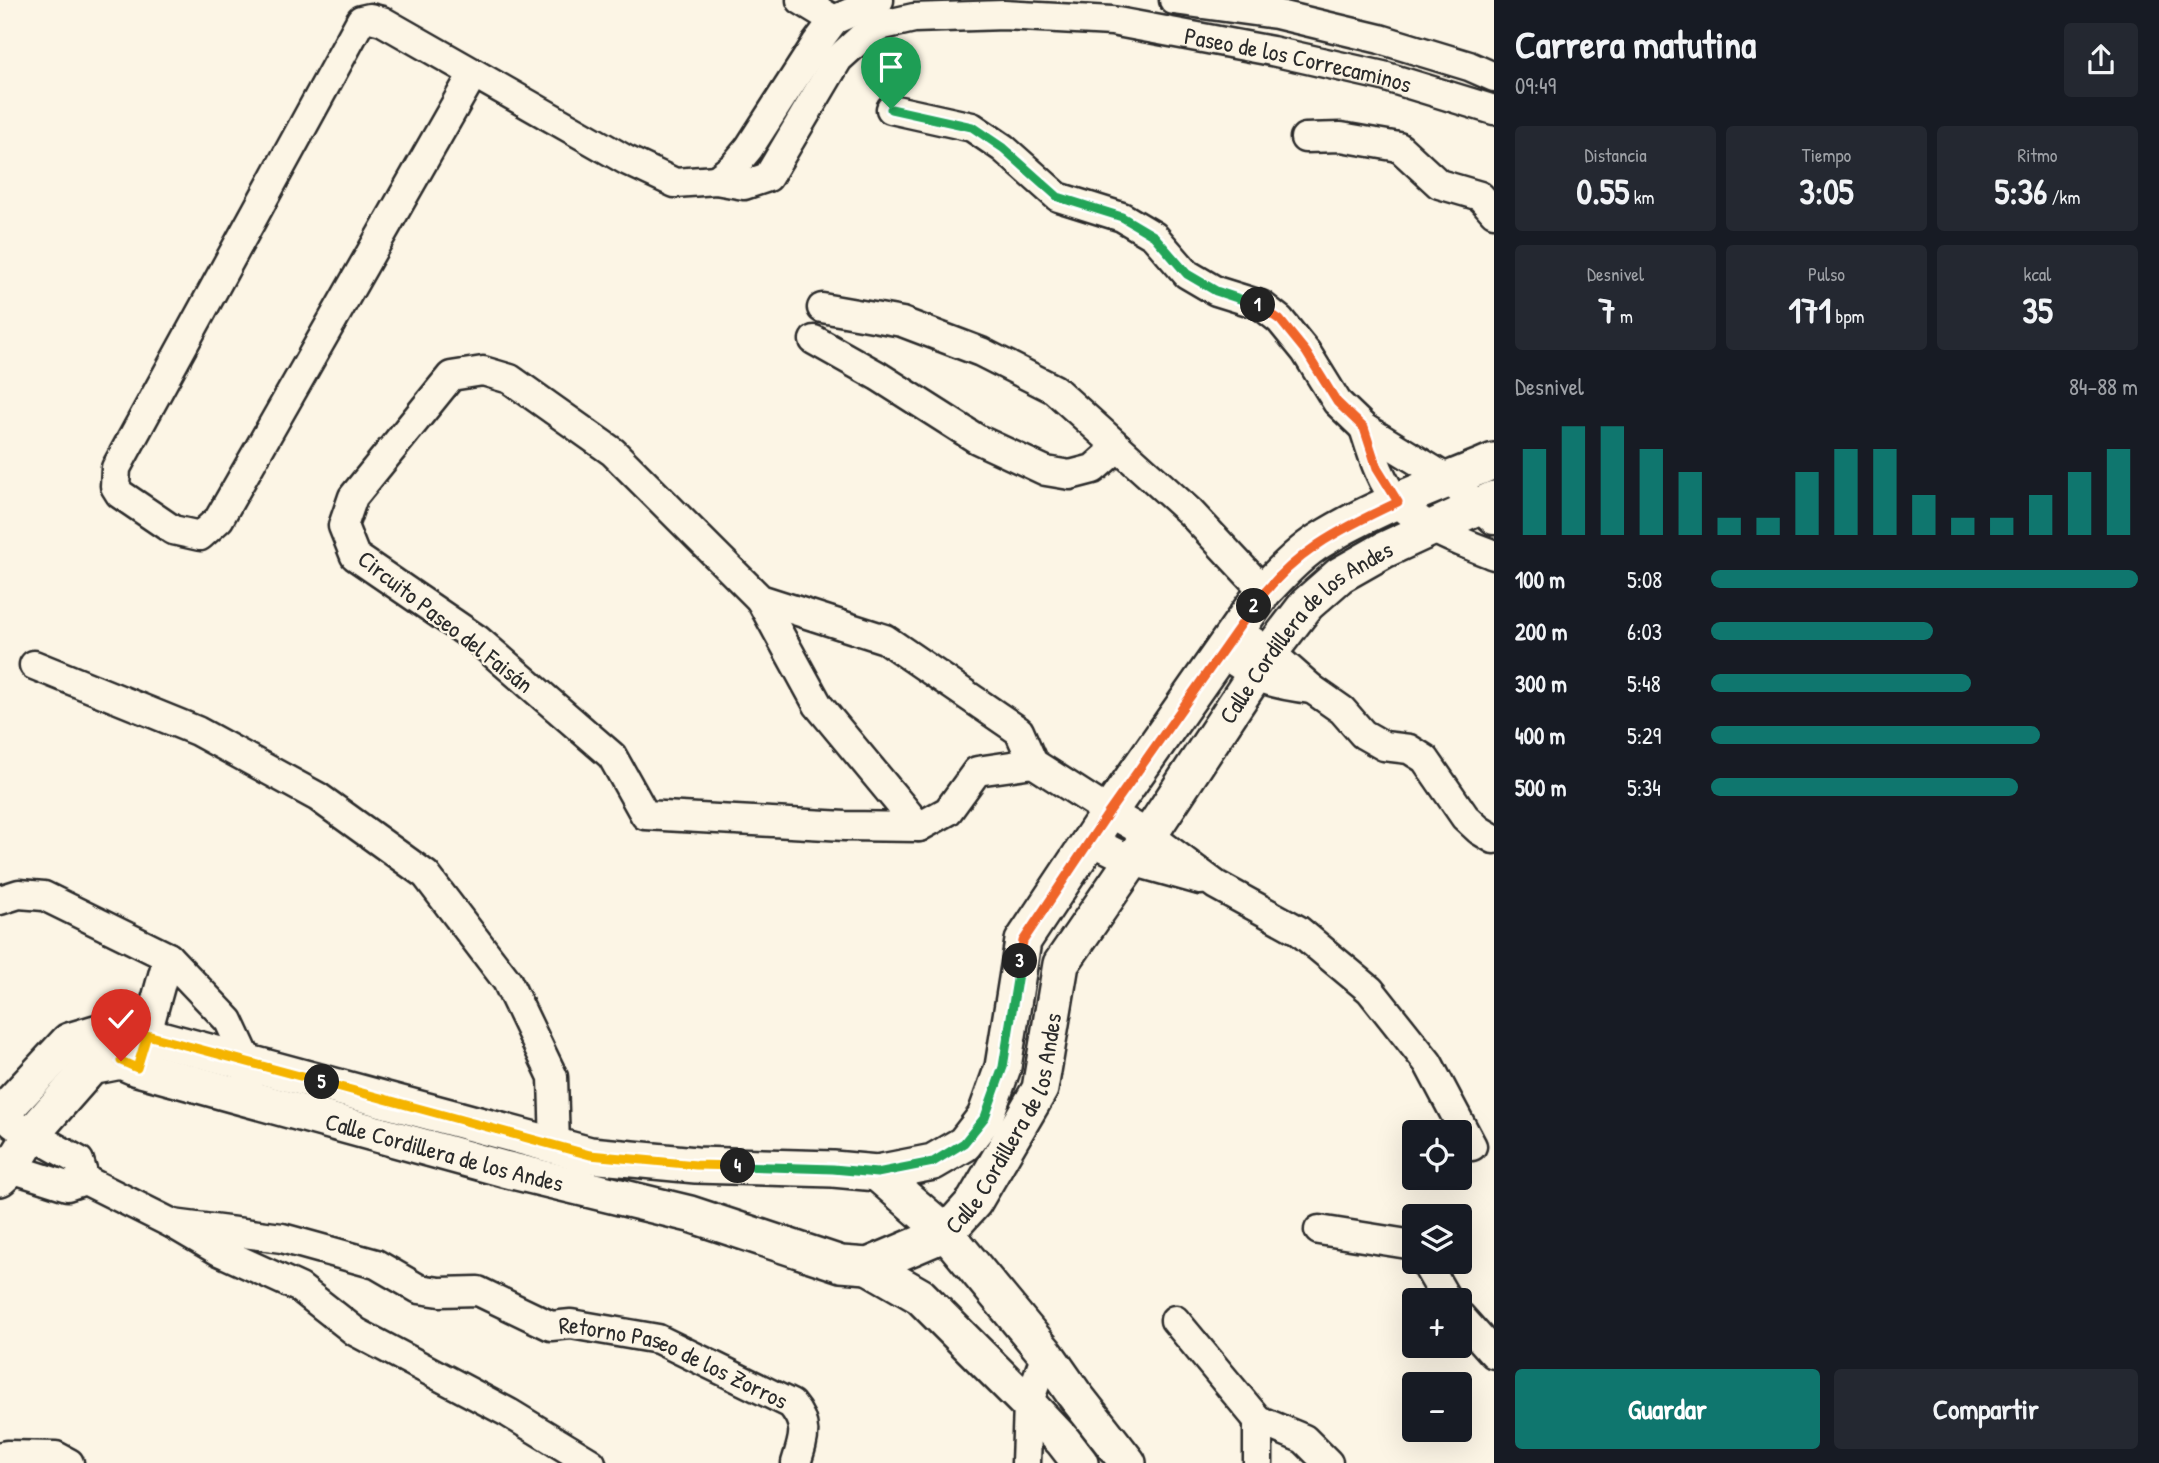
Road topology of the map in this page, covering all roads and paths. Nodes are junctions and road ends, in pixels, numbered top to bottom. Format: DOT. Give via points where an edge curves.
graph roads {
  1 [pos="801,0"];
  2 [pos="879,0"];
  3 [pos="1174,0"];
  4 [pos="1108,10"];
  5 [pos="834,20"];
  6 [pos="827,51"];
  7 [pos="473,74"];
  8 [pos="1494,78"];
  9 [pos="1492,103"];
  10 [pos="891,109"];
  11 [pos="1305,138"];
  12 [pos="1494,212"];
  13 [pos="822,308"];
  14 [pos="814,340"];
  15 [pos="1364,428"];
  16 [pos="1118,447"];
  17 [pos="1494,461"];
  18 [pos="1449,480"];
  19 [pos="1398,502"];
  20 [pos="1489,509"];
  21 [pos="1433,528"];
  22 [pos="1494,555"];
  23 [pos="1264,591"];
  24 [pos="761,599"];
  25 [pos="1228,641"];
  26 [pos="34,664"];
  27 [pos="1262,664"];
  28 [pos="1033,763"];
  29 [pos="1100,826"];
  30 [pos="919,827"];
  31 [pos="1494,839"];
  32 [pos="1141,848"];
  33 [pos="0,900"];
  34 [pos="168,957"];
  35 [pos="142,1052"];
  36 [pos="248,1062"];
  37 [pos="250,1100"];
  38 [pos="0,1116"];
  39 [pos="1458,1120"];
  40 [pos="32,1134"];
  41 [pos="513,1135"];
  42 [pos="555,1147"];
  43 [pos="696,1165"];
  44 [pos="4,1168"];
  45 [pos="505,1169"];
  46 [pos="877,1173"];
  47 [pos="85,1180"];
  48 [pos="690,1214"];
  49 [pos="173,1224"];
  50 [pos="1320,1230"];
  51 [pos="946,1233"];
  52 [pos="1402,1243"];
  53 [pos="868,1266"];
  54 [pos="1175,1320"];
  55 [pos="1472,1329"];
  56 [pos="1046,1354"];
  57 [pos="1494,1354"];
  58 [pos="1074,1394"];
  59 [pos="1028,1404"];
  60 [pos="1258,1420"];
  61 [pos="1069,1456"];
  62 [pos="0,1457"];
  63 [pos="69,1463"];
  64 [pos="591,1463"];
  65 [pos="796,1463"];
  66 [pos="1026,1463"];
  67 [pos="1128,1463"];
  68 [pos="1258,1463"];
  69 [pos="1328,1463"];
  1 -- 5 [label="street"];
  2 -- 5 [label="street, Paseo de los Correcaminos"];
  3 -- 8 [label="street, Paseo de los Correcaminos" via="1276,14 1380,39"];
  4 -- 6 [label="street, Paseo de los Correcaminos" via="914,18 883,25"];
  4 -- 9 [label="street, Paseo de los Correcaminos"];
  5 -- 6 [label="street, Paseo de los Correcaminos"];
  6 -- 7 [label="street, Paseo de los Correcaminos" via="768,177 744,185 716,180 675,183"];
  7 -- 7 [label="street, Paseo de los Correcaminos" via="219,519 200,536 181,533 120,494 115,486 116,467 361,20 382,21"];
  10 -- 15 [label="street" via="972,127 1058,197 1122,217 1154,236 1187,274 1216,291 1261,306 1280,320 1337,402"];
  11 -- 12 [label="street" via="1340,137 1399,147 1439,184 1480,196"];
  13 -- 16 [label="street" via="902,323 981,352 1054,389"];
  14 -- 16 [label="street" via="977,439 1046,471 1070,475 1093,469"];
  15 -- 18 [label="street"];
  15 -- 19 [label="street" via="1377,468"];
  16 -- 23 [label="street" via="1190,512"];
  17 -- 18 [label="street, Calle Cordillera de los Andes"];
  18 -- 19 [label="street, Calle Cordillera de los Andes"];
  18 -- 20 [label="street"];
  19 -- 21 [label="street"];
  19 -- 23 [label="street, Calle Cordillera de los Andes" via="1315,544"];
  20 -- 21 [label="street, Calle Cordillera de los Andes"];
  21 -- 22 [label="street"];
  21 -- 27 [label="street, Calle Cordillera de los Andes" via="1340,575 1307,604"];
  23 -- 25 [label="street, Calle Cordillera de los Andes"];
  24 -- 28 [label="street, Circuito Paseo del Faisán" via="885,639 1019,731"];
  24 -- 30 [label="street, Circuito Paseo del Faisán" via="818,705"];
  24 -- 30 [label="street, Circuito Paseo del Faisán" via="613,452 510,379 482,371 451,376 353,497 343,526 355,556 478,640 612,756 645,815"];
  25 -- 27 [label="street"];
  25 -- 29 [label="street, Calle Cordillera de los Andes"];
  26 -- 42 [label="street" via="197,731 318,797 426,875 507,981 553,1077"];
  27 -- 31 [label="street" via="1280,686 1312,689 1342,710 1363,734 1384,746 1409,749 1425,758 1465,817"];
  27 -- 32 [label="street, Calle Cordillera de los Andes"];
  28 -- 29 [label="street"];
  28 -- 30 [label="street" via="977,771 948,811"];
  29 -- 32 [label="street"];
  29 -- 46 [label="street, Calle Cordillera de los Andes" via="1023,941 1003,1067 985,1117 964,1143 933,1162"];
  32 -- 39 [label="street" via="1298,930 1370,990 1428,1063"];
  32 -- 51 [label="street, Calle Cordillera de los Andes" via="1061,964 1040,1089 974,1202"];
  33 -- 34 [label="street" via="19,894 44,895"];
  34 -- 35 [label="street"];
  34 -- 36 [label="street" via="229,1021"];
  35 -- 36 [label="street, Calle Cordillera de los Andes"];
  35 -- 37 [label="street, Calle Cordillera de los Andes"];
  35 -- 38 [label="street, Calle Cordillera de los Andes" via="116,1027 69,1041"];
  35 -- 40 [label="street, Calle Cordillera de los Andes" via="90,1067"];
  36 -- 37 [label="street"];
  36 -- 41 [label="street, Calle Cordillera de los Andes"];
  37 -- 45 [label="street, Calle Cordillera de los Andes"];
  38 -- 40 [label="street, Retorno Paseo de los Zorros"];
  40 -- 44 [label="street, Calle Cordillera de los Andes"];
  40 -- 47 [label="street, Retorno Paseo de los Zorros" via="79,1161"];
  41 -- 42 [label="street, Calle Cordillera de los Andes"];
  41 -- 45 [label="street"];
  42 -- 43 [label="street, Calle Cordillera de los Andes" via="590,1155"];
  43 -- 46 [label="street, Calle Cordillera de los Andes"];
  43 -- 48 [label="street"];
  44 -- 47 [label="street, Retorno Paseo de los Zorros" via="67,1186"];
  45 -- 48 [label="street, Calle Cordillera de los Andes"];
  46 -- 51 [label="street"];
  47 -- 49 [label="street, Retorno Paseo de los Zorros"];
  48 -- 53 [label="street, Calle Cordillera de los Andes" via="841,1264"];
  49 -- 64 [label="street, Retorno Paseo de los Zorros" via="300,1288 356,1332 509,1413"];
  49 -- 65 [label="street, Retorno Paseo de los Zorros" via="282,1238 376,1264 419,1289 478,1291 551,1326 571,1324 659,1339 791,1404 803,1423"];
  50 -- 52 [label="street"];
  51 -- 53 [label="street, Calle Cordillera de los Andes"];
  51 -- 56 [label="street"];
  53 -- 59 [label="street" via="920,1296"];
  54 -- 60 [label="street"];
  55 -- 57 [label="street"];
  56 -- 58 [label="street"];
  56 -- 59 [label="street"];
  58 -- 61 [label="street"];
  58 -- 67 [label="street"];
  59 -- 61 [label="street"];
  59 -- 66 [label="street"];
  60 -- 68 [label="street"];
  60 -- 69 [label="street" via="1304,1439"];
  62 -- 63 [label="street" via="56,1456"];
}
